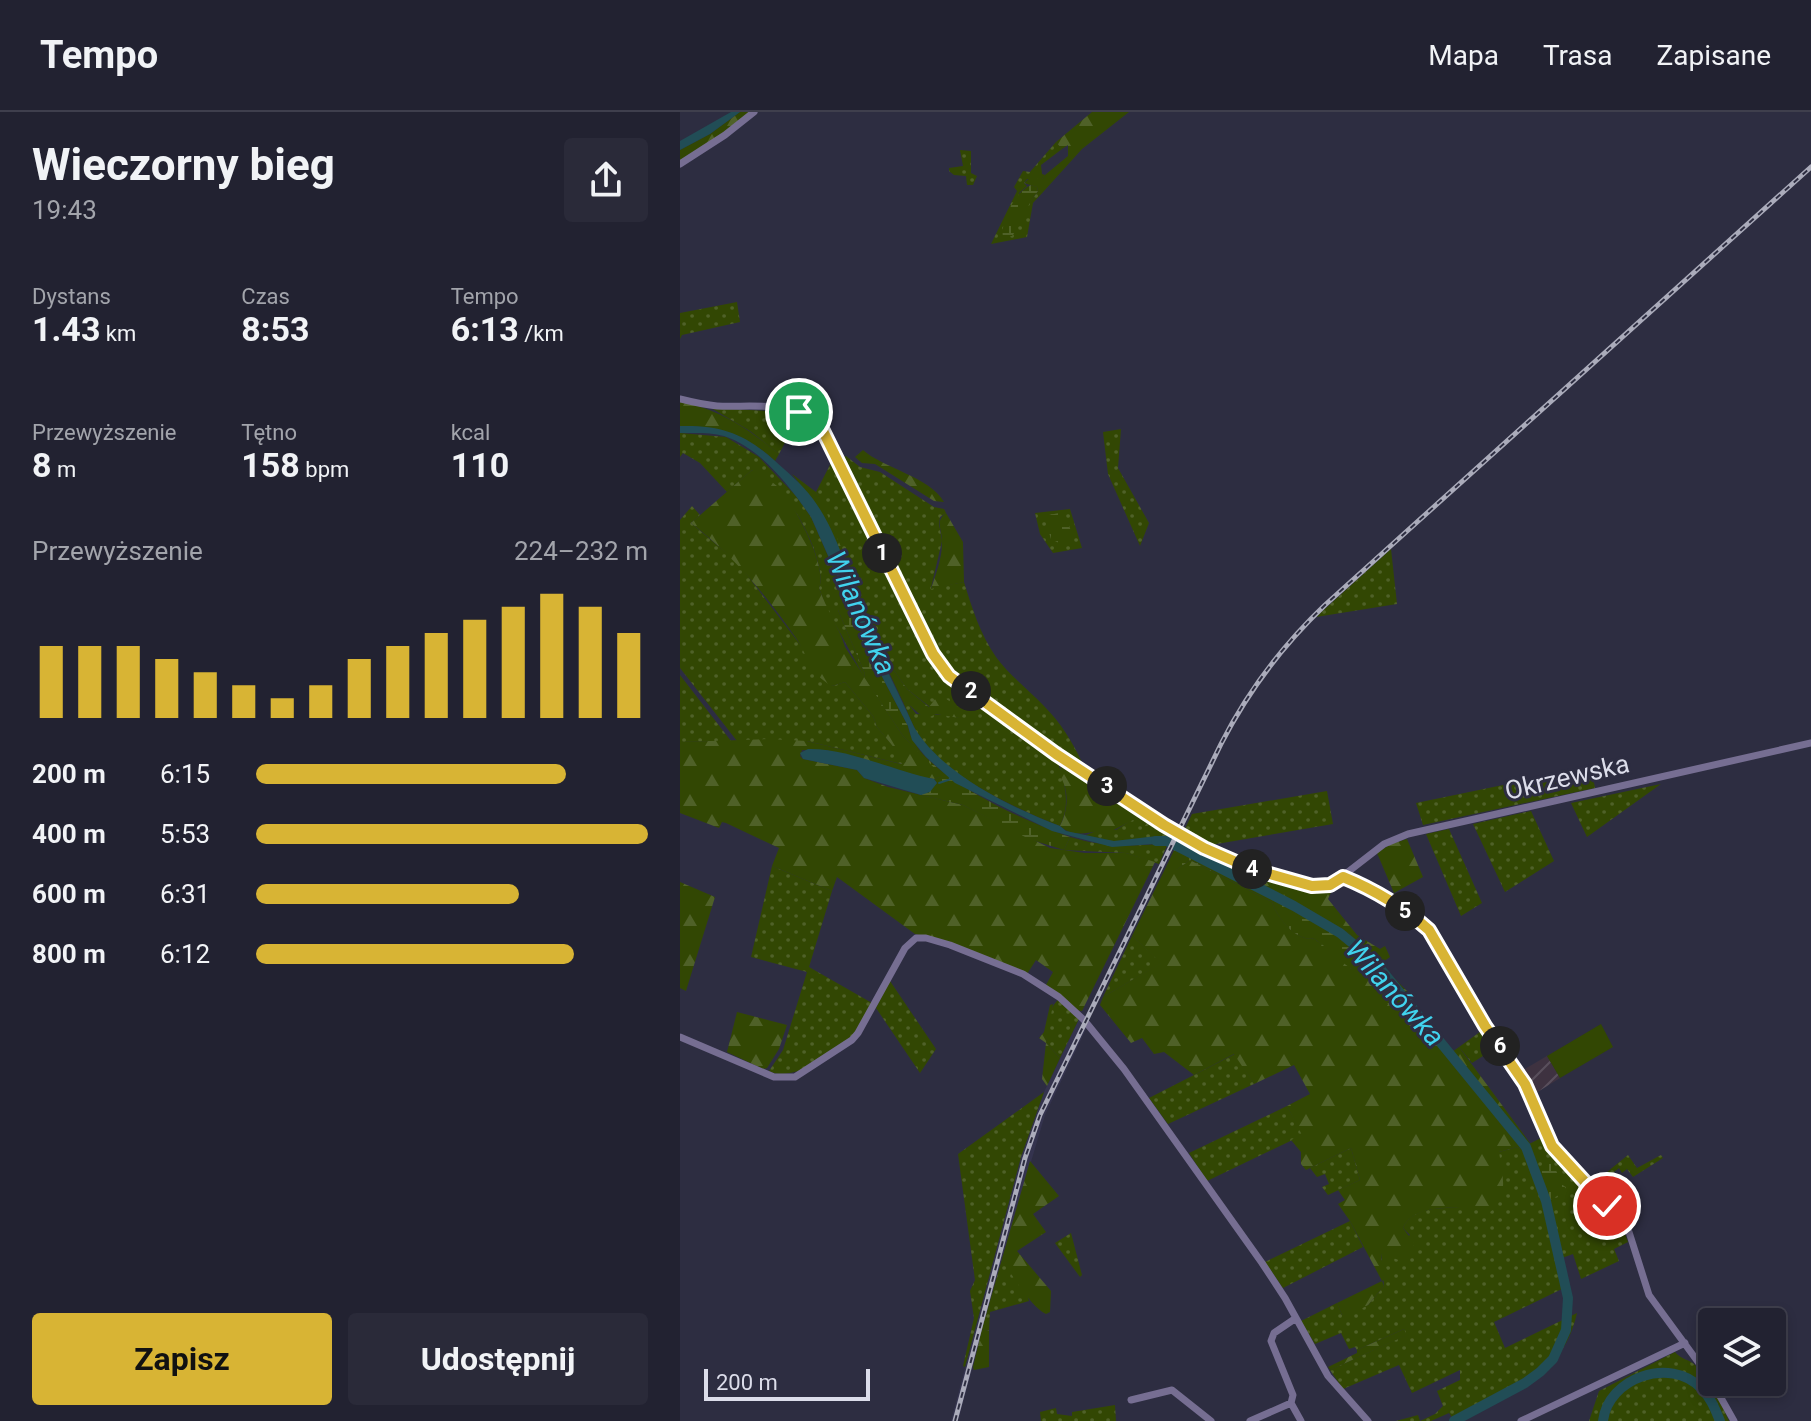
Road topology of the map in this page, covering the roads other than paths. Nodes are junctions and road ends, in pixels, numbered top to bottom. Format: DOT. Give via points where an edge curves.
graph roads {
  1 [pos="754,112"];
  2 [pos="680,164"];
  3 [pos="680,399"];
  4 [pos="1811,743"];
  5 [pos="1343,877"];
  6 [pos="680,1037"];
  7 [pos="1296,1318"];
  8 [pos="1685,1343"];
  9 [pos="1698,1362"];
  10 [pos="1720,1396"];
  11 [pos="1131,1400"];
  12 [pos="1291,1403"];
  13 [pos="1211,1421"];
  14 [pos="1250,1421"];
  15 [pos="1301,1421"];
  16 [pos="1368,1421"];
  17 [pos="1521,1421"];
  18 [pos="1734,1421"];
  1 -- 2 [label="street"];
  3 -- 5 [label="street" via="788,409 820,426 940,665 1056,754 1224,858 1312,886 1330,885"];
  4 -- 5 [label="street, Okrzewska" via="1408,834 1375,850"];
  5 -- 8 [label="street" via="1384,897 1429,930 1525,1084 1552,1146 1629,1232 1649,1295"];
  6 -- 7 [label="street" via="790,1079 852,1040 905,948 916,938 950,945 1023,974 1059,997 1105,1044"];
  7 -- 12 [label="street" via="1271,1339 1293,1395"];
  7 -- 16 [label="street" via="1328,1376"];
  8 -- 9 [label="street"];
  8 -- 17 [label="street"];
  10 -- 18 [label="street"];
  11 -- 13 [label="street" via="1172,1390"];
  12 -- 14 [label="street"];
  12 -- 15 [label="street"];
}
